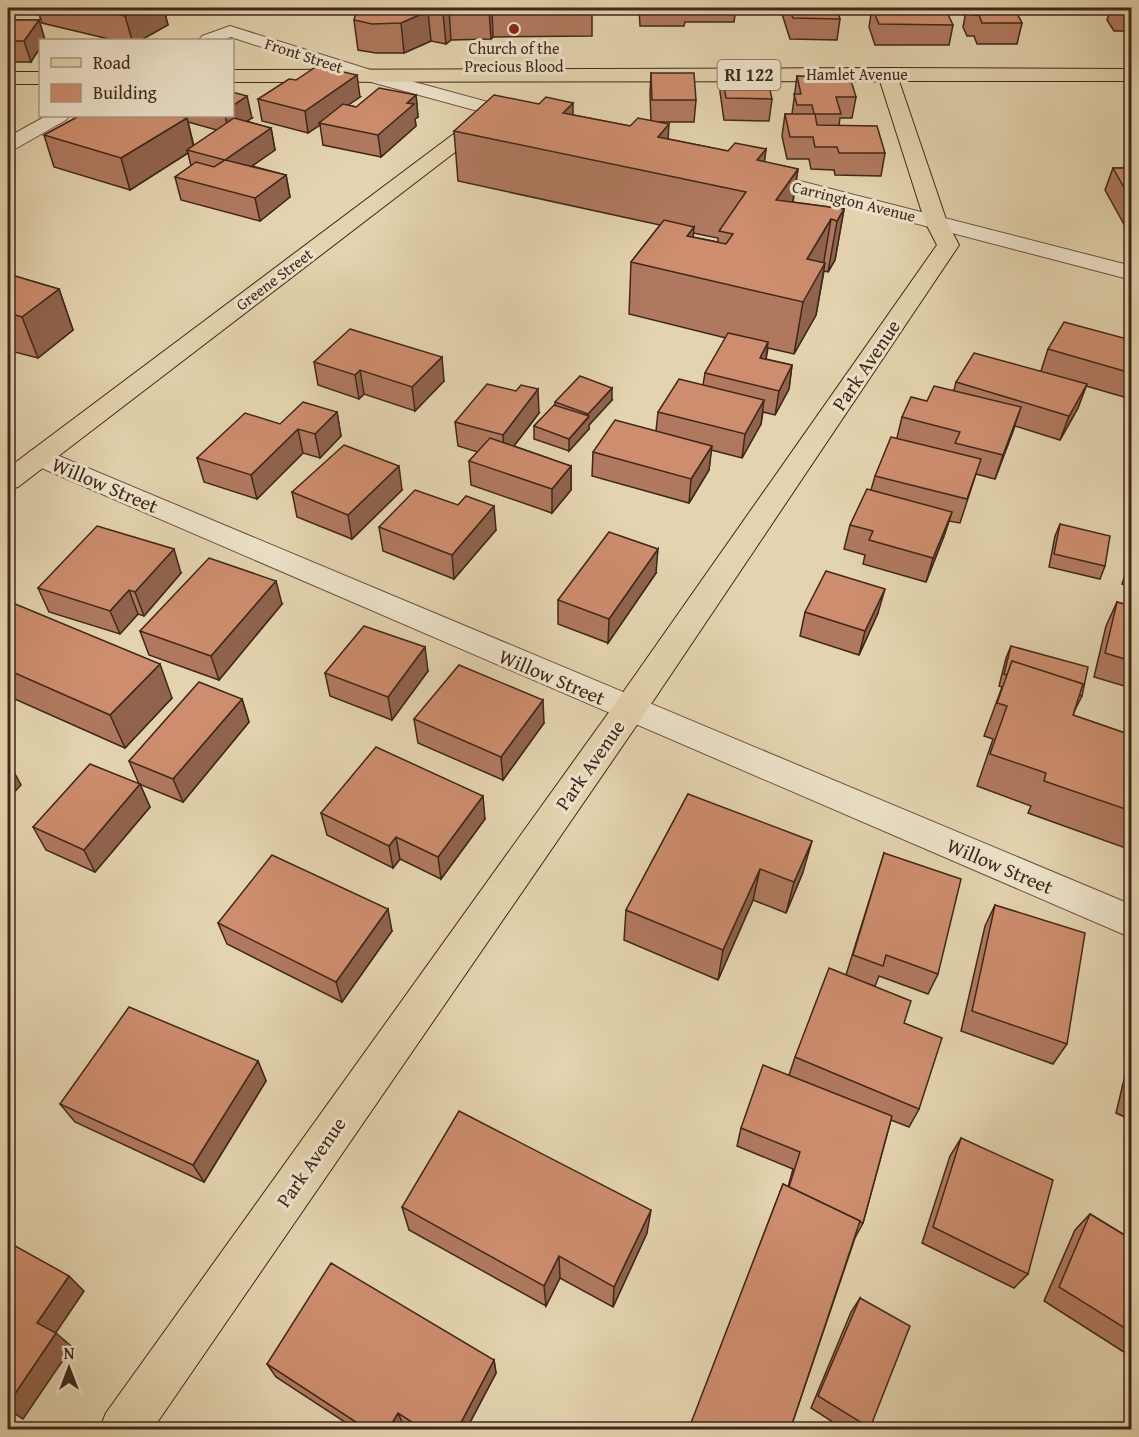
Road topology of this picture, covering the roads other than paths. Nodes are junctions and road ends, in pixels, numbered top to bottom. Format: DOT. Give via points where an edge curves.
graph roads {
  1 [pos="210,39"];
  2 [pos="887,74"];
  3 [pos="367,75"];
  4 [pos="540,75"];
  5 [pos="1131,75"];
  6 [pos="234,76"];
  7 [pos="8,78"];
  8 [pos="39,78"];
  9 [pos="497,111"];
  10 [pos="57,117"];
  11 [pos="544,122"];
  12 [pos="8,145"];
  13 [pos="728,169"];
  14 [pos="936,222"];
  15 [pos="1131,273"];
  16 [pos="40,457"];
  17 [pos="8,481"];
  18 [pos="629,710"];
  19 [pos="1131,922"];
  20 [pos="123,1430"];
  1 -- 3 [label="street, Front Street" via="230,31"];
  2 -- 4 [label="main road, Hamlet Avenue / RI 122"];
  2 -- 5 [label="main road, Hamlet Avenue / RI 122"];
  2 -- 14 [label="main road, Park Avenue"];
  3 -- 4 [label="main road, Hamlet Avenue / RI 122"];
  3 -- 6 [label="main road, RI 122"];
  3 -- 9 [label="street"];
  4 -- 9 [label="main road, Greene Street"];
  7 -- 8 [label="main road"];
  9 -- 11 [label="street"];
  9 -- 16 [label="main road, Greene Street"];
  10 -- 12 [label="street"];
  13 -- 14 [label="street, Carrington Avenue"];
  14 -- 15 [label="street, Carrington Avenue"];
  14 -- 18 [label="main road, Park Avenue" via="948,245"];
  16 -- 17 [label="main road, Greene Street"];
  16 -- 18 [label="street, Willow Street"];
  18 -- 19 [label="street, Willow Street"];
  18 -- 20 [label="main road, Park Avenue"];
}
